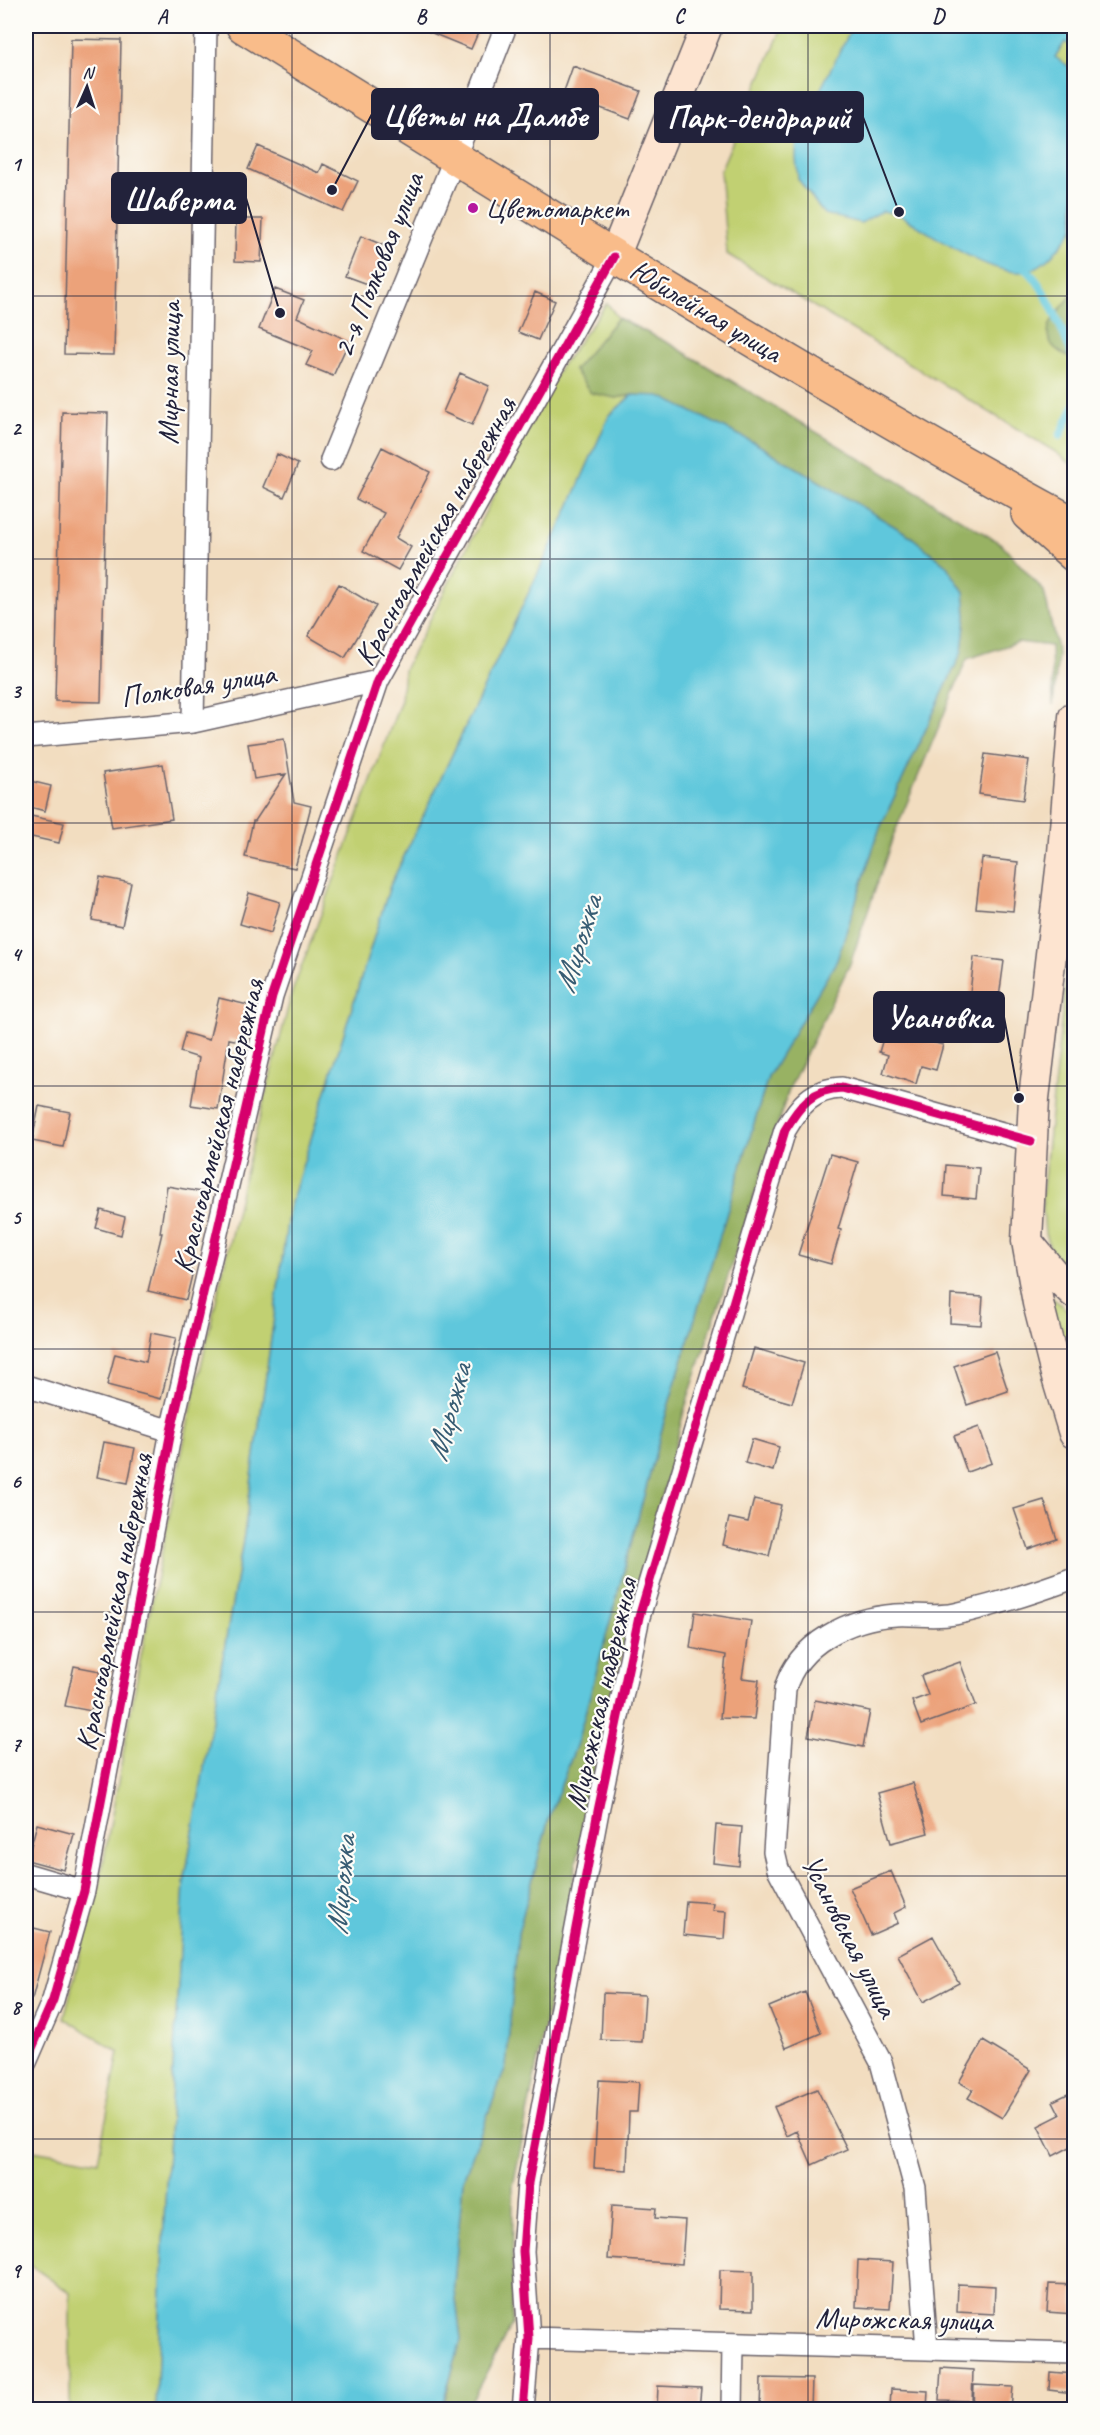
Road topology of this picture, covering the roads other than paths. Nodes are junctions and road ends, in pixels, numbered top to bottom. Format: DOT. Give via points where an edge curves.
graph roads {
  1 [pos="206,26"];
  2 [pos="243,26"];
  3 [pos="506,26"];
  4 [pos="707,26"];
  5 [pos="455,158"];
  6 [pos="614,257"];
  7 [pos="331,460"];
  8 [pos="989,478"];
  9 [pos="1074,524"];
  10 [pos="1074,555"];
  11 [pos="378,681"];
  12 [pos="1074,717"];
  13 [pos="193,722"];
  14 [pos="26,737"];
  15 [pos="1069,843"];
  16 [pos="1031,1141"];
  17 [pos="1028,1241"];
  18 [pos="1074,1293"];
  19 [pos="26,1386"];
  20 [pos="171,1431"];
  21 [pos="1074,1433"];
  22 [pos="1074,1578"];
  23 [pos="26,1874"];
  24 [pos="84,1891"];
  25 [pos="26,2062"];
  26 [pos="529,2338"];
  27 [pos="733,2344"];
  28 [pos="927,2349"];
  29 [pos="1074,2353"];
  30 [pos="523,2409"];
  31 [pos="732,2409"];
  1 -- 13 [label="street, Мирная улица"];
  2 -- 5 [label="main road, Юбилейная улица"];
  3 -- 5 [label="street, 2-я Полковая улица"];
  4 -- 6 [label="street, Красноармейская набережная"];
  5 -- 6 [label="main road, Юбилейная улица"];
  5 -- 7 [label="street, 2-я Полковая улица"];
  6 -- 8 [label="main road, Юбилейная улица"];
  6 -- 11 [label="street, Красноармейская набережная"];
  8 -- 9 [label="main road, Юбилейная улица"];
  8 -- 10 [label="main road, Юбилейная улица"];
  11 -- 13 [label="street, Полковая улица"];
  11 -- 20 [label="street, Красноармейская набережная" via="272,996"];
  12 -- 15 [label="street"];
  13 -- 14 [label="street, Полковая улица"];
  15 -- 16 [label="street"];
  16 -- 17 [label="street"];
  16 -- 26 [label="street, Мирожская набережная" via="842,1088 825,1089 809,1098 785,1130 639,1617 528,2183 523,2251"];
  17 -- 18 [label="street"];
  17 -- 21 [label="street" via="1038,1303"];
  19 -- 20 [label="street"];
  20 -- 24 [label="street, Красноармейская набережная"];
  22 -- 28 [label="street, Усановская улица" via="953,1614 873,1617 842,1627 799,1659 789,1673 785,1689 774,1852 778,1869 881,2062 915,2188"];
  23 -- 24 [label="street"];
  24 -- 25 [label="street, Красноармейская набережная" via="53,2000"];
  26 -- 27 [label="street, Мирожская улица"];
  26 -- 30 [label="street, Мирожская набережная"];
  27 -- 28 [label="street, Мирожская улица"];
  27 -- 31 [label="street"];
  28 -- 29 [label="street, Мирожская улица"];
}
